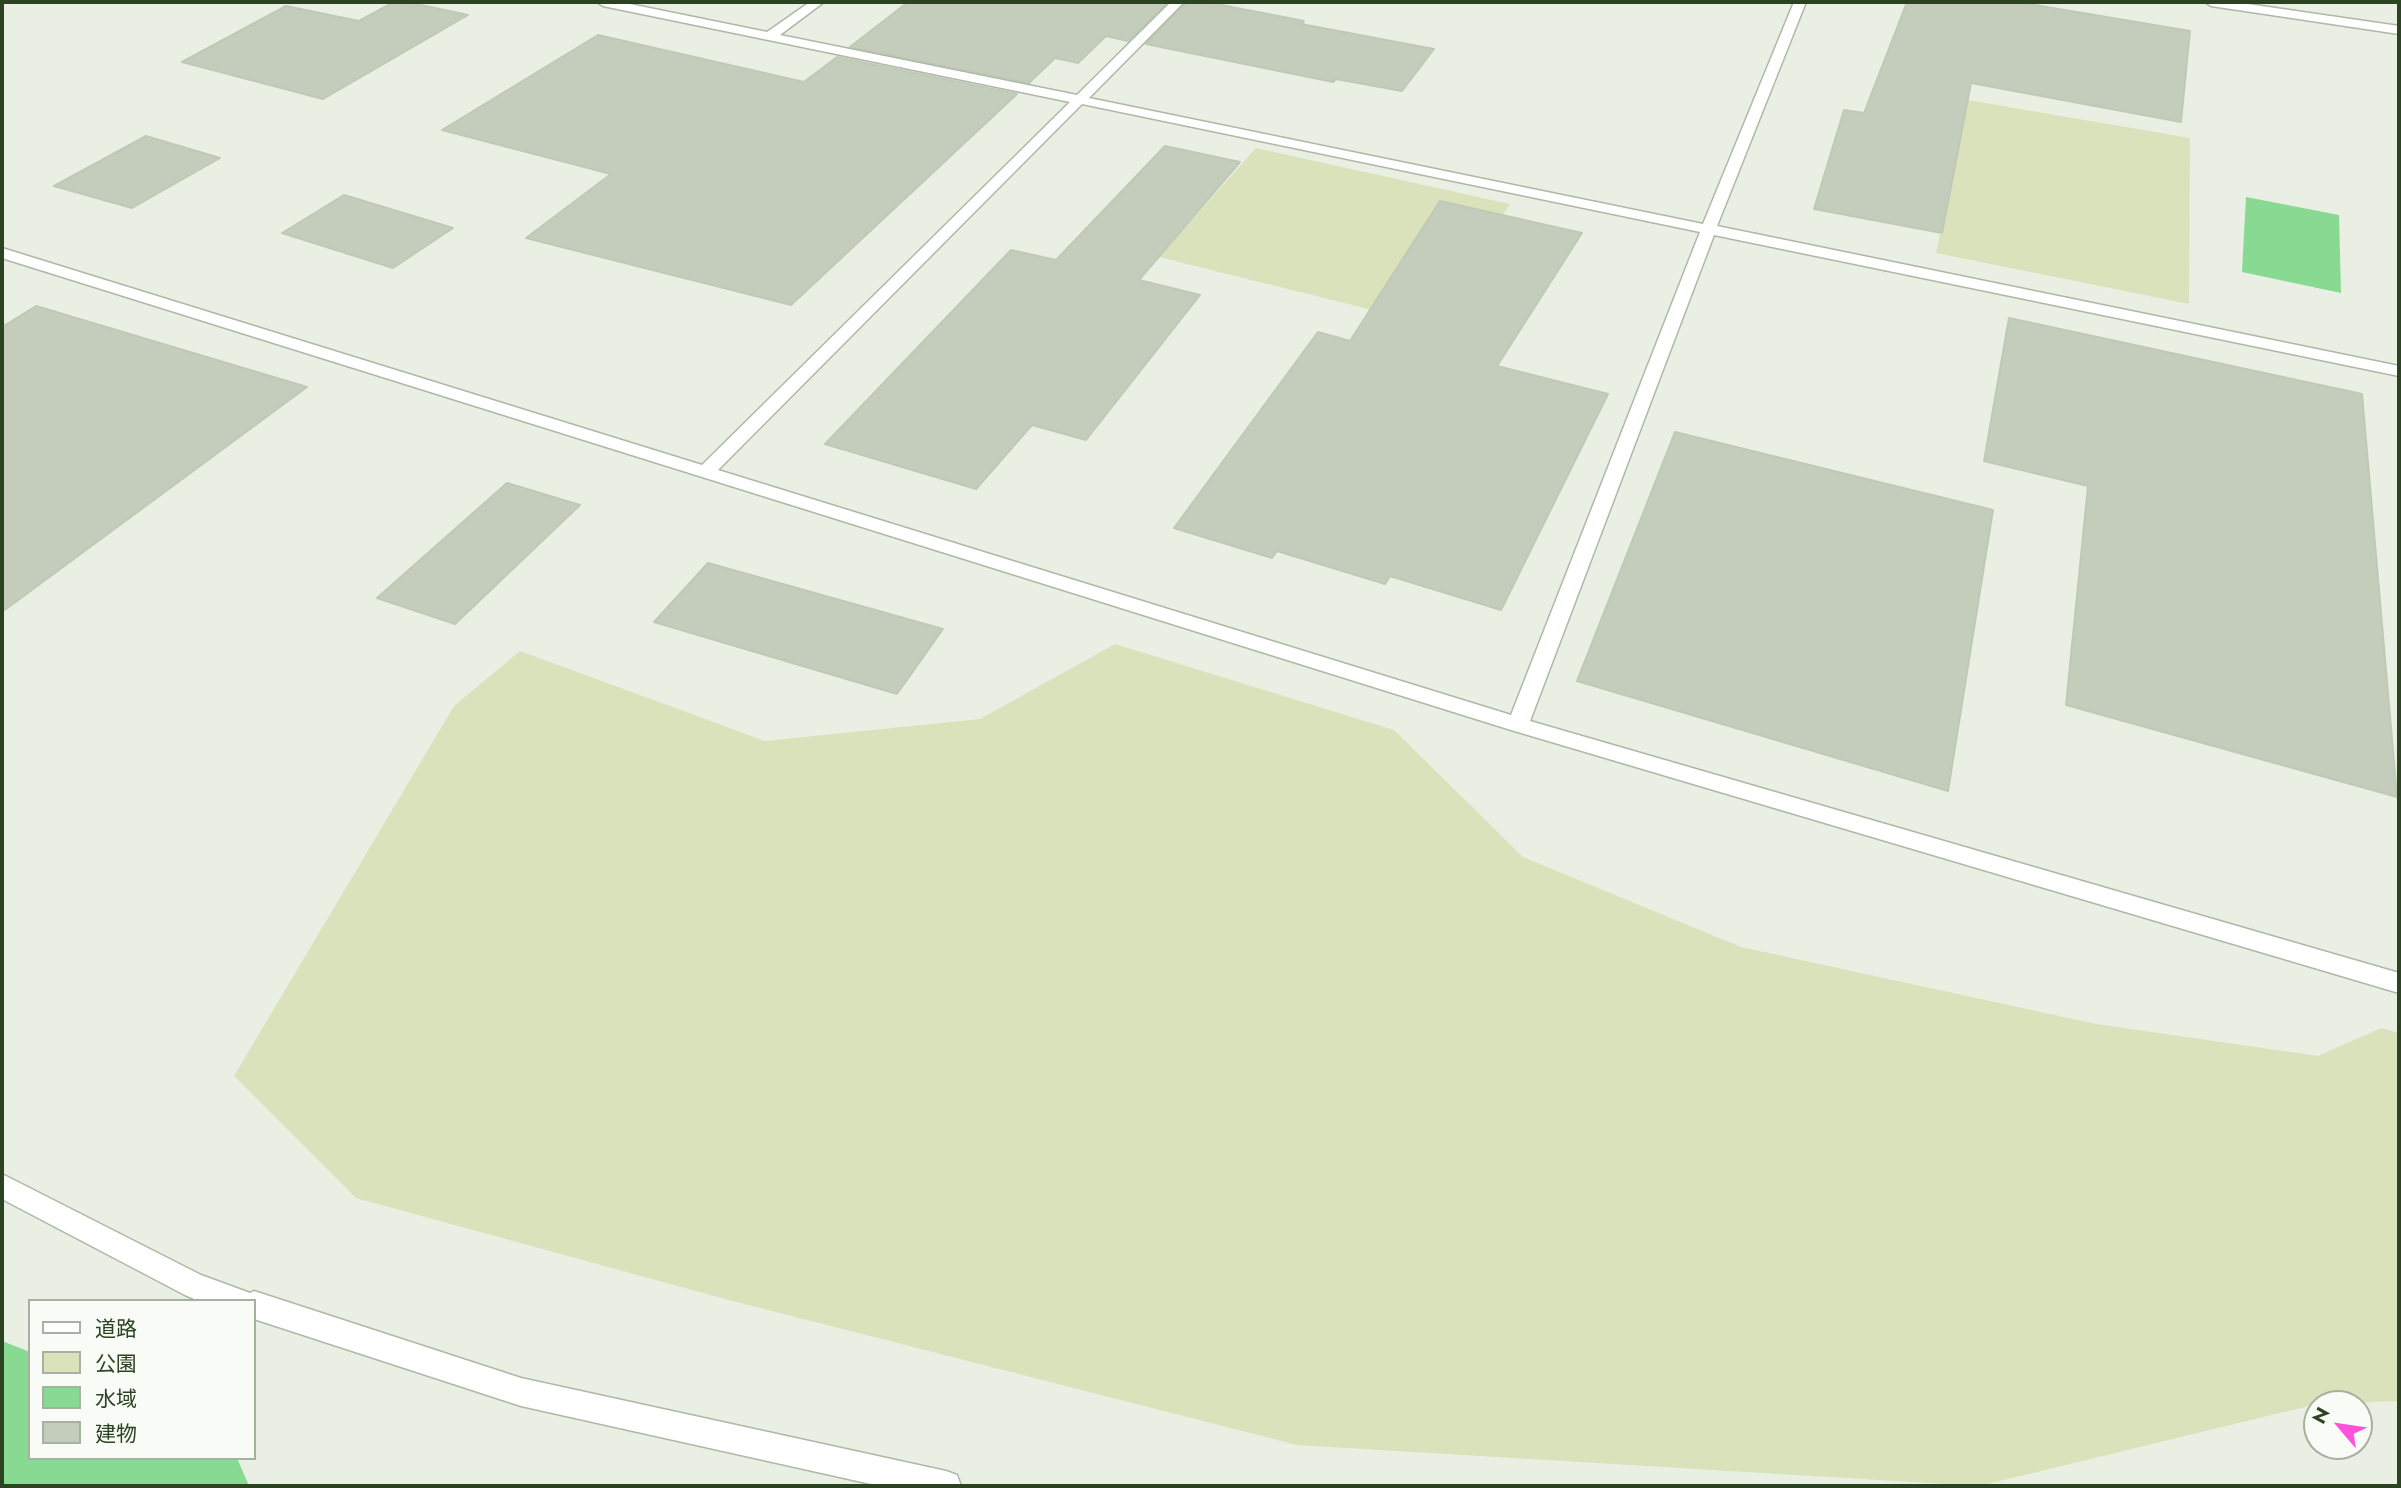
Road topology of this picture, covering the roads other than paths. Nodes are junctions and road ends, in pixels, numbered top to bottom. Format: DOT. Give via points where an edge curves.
graph roads {
  1 [pos="603,2"];
  2 [pos="818,2"];
  3 [pos="1178,2"];
  4 [pos="1800,2"];
  5 [pos="2211,2"];
  6 [pos="2399,30"];
  7 [pos="771,35"];
  8 [pos="1077,99"];
  9 [pos="1709,227"];
  10 [pos="2,253"];
  11 [pos="2399,371"];
  12 [pos="705,472"];
  13 [pos="1518,725"];
  14 [pos="2399,983"];
  15 [pos="2,1186"];
  16 [pos="234,1299"];
  17 [pos="256,1306"];
  18 [pos="946,1486"];
  1 -- 7 [label="street"];
  2 -- 7 [label="street"];
  3 -- 8 [label="street"];
  4 -- 9 [label="street"];
  5 -- 6 [label="street"];
  7 -- 8 [label="street"];
  8 -- 9 [label="street"];
  8 -- 12 [label="street"];
  9 -- 11 [label="street"];
  9 -- 13 [label="street"];
  10 -- 12 [label="street"];
  12 -- 13 [label="street"];
  13 -- 14 [label="street"];
  15 -- 16 [label="street" via="195,1286"];
  17 -- 18 [label="street" via="522,1392"];
}
